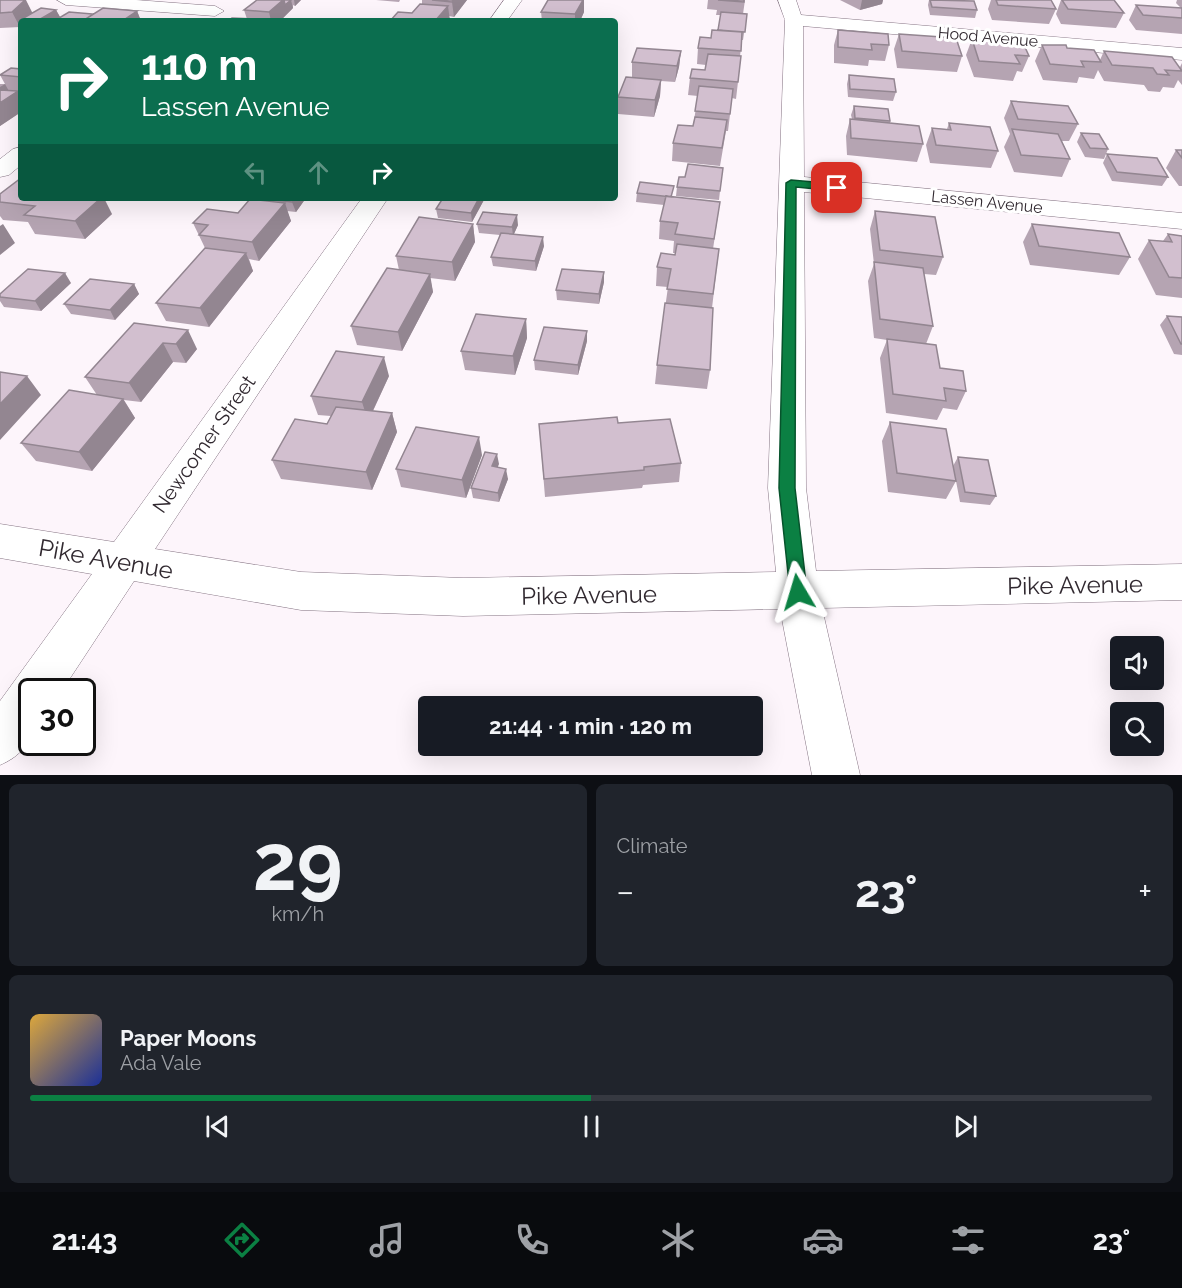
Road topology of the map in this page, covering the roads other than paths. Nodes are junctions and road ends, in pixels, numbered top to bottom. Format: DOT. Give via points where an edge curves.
graph roads {
  1 [pos="66,0"];
  2 [pos="231,0"];
  3 [pos="513,0"];
  4 [pos="791,10"];
  5 [pos="209,16"];
  6 [pos="500,18"];
  7 [pos="1182,54"];
  8 [pos="18,156"];
  9 [pos="0,170"];
  10 [pos="791,183"];
  11 [pos="373,201"];
  12 [pos="1182,221"];
  13 [pos="0,541"];
  14 [pos="122,563"];
  15 [pos="1182,582"];
  16 [pos="798,592"];
  17 [pos="43,678"];
  18 [pos="18,715"];
  19 [pos="0,741"];
  20 [pos="836,775"];
  1 -- 5 [label="street"];
  2 -- 5 [label="street"];
  3 -- 6 [label="street"];
  4 -- 7 [label="street, Hood Avenue"];
  4 -- 10 [label="street"];
  8 -- 9 [label="street"];
  10 -- 12 [label="street, Lassen Avenue"];
  10 -- 16 [label="street" via="787,488"];
  11 -- 14 [label="street, Newcomer Street"];
  13 -- 14 [label="street, Pike Avenue"];
  14 -- 16 [label="street, Pike Avenue" via="301,591 463,597"];
  14 -- 17 [label="street, Newcomer Street"];
  15 -- 16 [label="street, Pike Avenue"];
  16 -- 20 [label="street"];
  18 -- 19 [label="street, Newcomer Street"];
}
